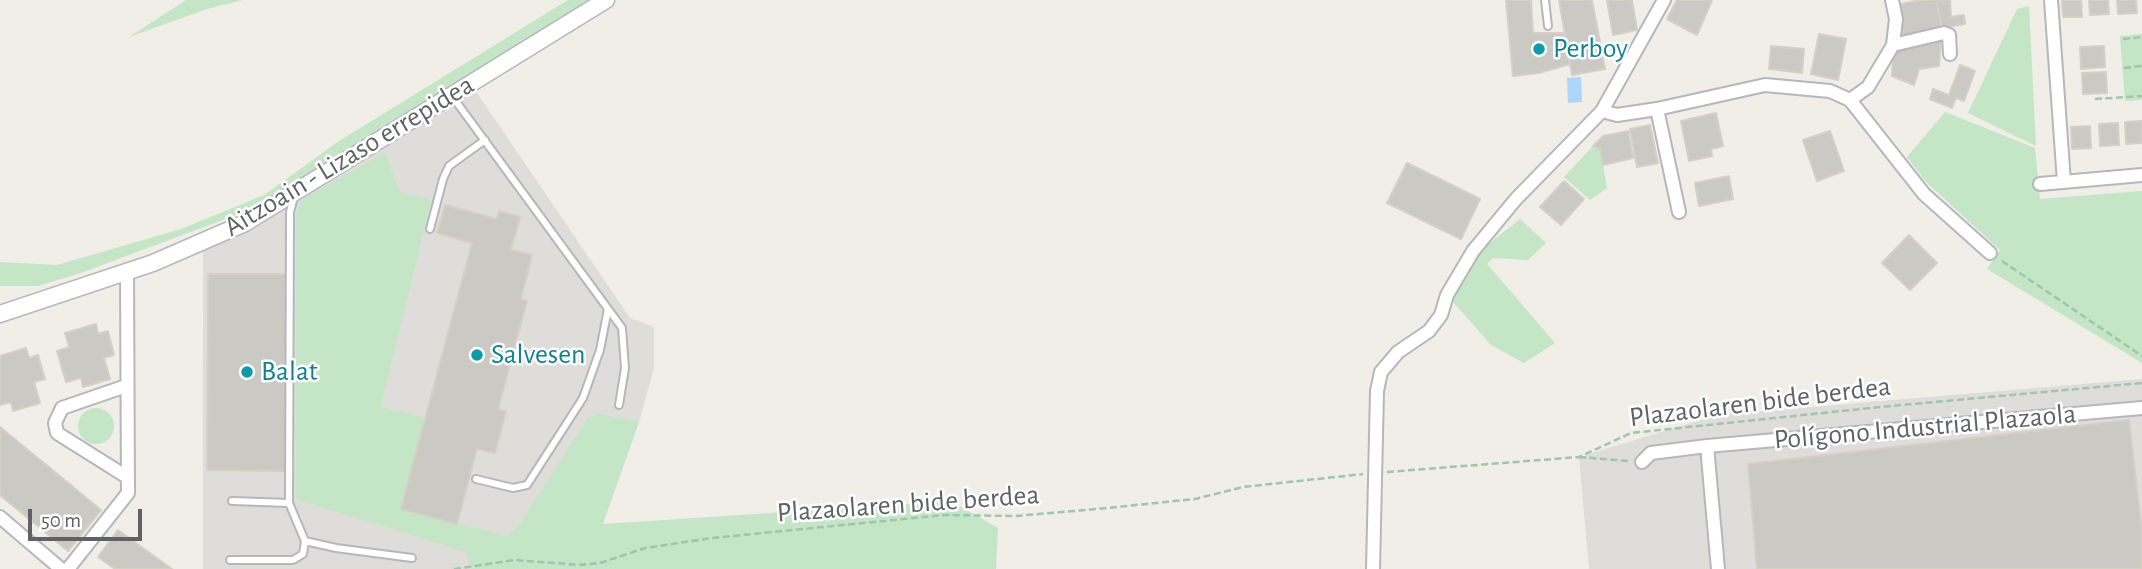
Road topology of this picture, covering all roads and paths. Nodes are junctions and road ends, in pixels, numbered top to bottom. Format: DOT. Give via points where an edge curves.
graph roads {
  1 [pos="606,0"];
  2 [pos="1545,0"];
  3 [pos="1664,0"];
  4 [pos="1892,0"];
  5 [pos="2051,0"];
  6 [pos="1548,26"];
  7 [pos="2142,37"];
  8 [pos="2123,39"];
  9 [pos="1893,45"];
  10 [pos="1950,54"];
  11 [pos="2142,66"];
  12 [pos="2124,68"];
  13 [pos="452,96"];
  14 [pos="2142,96"];
  15 [pos="2095,99"];
  16 [pos="1850,100"];
  17 [pos="1657,109"];
  18 [pos="1602,111"];
  19 [pos="485,141"];
  20 [pos="2142,175"];
  21 [pos="2064,182"];
  22 [pos="2040,184"];
  23 [pos="295,193"];
  24 [pos="1679,212"];
  25 [pos="430,229"];
  26 [pos="1990,253"];
  27 [pos="127,271"];
  28 [pos="608,309"];
  29 [pos="0,314"];
  30 [pos="2142,356"];
  31 [pos="2142,383"];
  32 [pos="126,386"];
  33 [pos="619,405"];
  34 [pos="2142,408"];
  35 [pos="1707,446"];
  36 [pos="1579,457"];
  37 [pos="1642,462"];
  38 [pos="1386,472"];
  39 [pos="1366,474"];
  40 [pos="127,477"];
  41 [pos="476,480"];
  42 [pos="232,501"];
  43 [pos="289,503"];
  44 [pos="0,517"];
  45 [pos="305,541"];
  46 [pos="412,558"];
  47 [pos="229,560"];
  48 [pos="61,569"];
  49 [pos="68,569"];
  50 [pos="454,569"];
  51 [pos="1373,569"];
  52 [pos="1718,569"];
  1 -- 13 [label="street, Aitzoain - Lizaso errepidea"];
  2 -- 6 [label="lane"];
  3 -- 18 [label="street"];
  4 -- 9 [label="street" via="1896,19"];
  5 -- 21 [label="street"];
  7 -- 8 [label="path"];
  9 -- 10 [label="street" via="1944,33 1949,35"];
  9 -- 16 [label="street" via="1868,88"];
  11 -- 12 [label="path"];
  13 -- 19 [label="lane"];
  13 -- 23 [label="street, Aitzoain - Lizaso errepidea"];
  14 -- 15 [label="path"];
  16 -- 17 [label="street" via="1830,91 1765,85"];
  16 -- 26 [label="street" via="1924,194"];
  17 -- 18 [label="street" via="1617,115"];
  17 -- 24 [label="street"];
  18 -- 51 [label="street" via="1499,219 1465,262 1441,316 1429,331 1398,352 1381,372"];
  19 -- 25 [label="lane" via="449,166"];
  19 -- 28 [label="lane"];
  20 -- 21 [label="street"];
  21 -- 22 [label="street"];
  23 -- 27 [label="street, Aitzoain - Lizaso errepidea" via="245,223"];
  23 -- 43 [label="lane" via="290,218"];
  26 -- 30 [label="path"];
  27 -- 29 [label="street, Aitzoain - Lizaso errepidea"];
  27 -- 32 [label="street"];
  28 -- 33 [label="lane" via="622,328 625,368"];
  28 -- 41 [label="lane" via="583,398 527,485 513,488"];
  31 -- 36 [label="path, Plazaolaren bide berdea" via="1631,433"];
  32 -- 40 [label="street"];
  32 -- 40 [label="street" via="62,408 55,423 57,433"];
  34 -- 35 [label="street, Polígono Industrial Plazaola"];
  35 -- 37 [label="street, Polígono Industrial Plazaola" via="1651,453"];
  35 -- 52 [label="street"];
  36 -- 37 [label="path"];
  36 -- 38 [label="path, Plazaolaren bide berdea"];
  39 -- 50 [label="path, Plazaolaren bide berdea" via="1097,509 1016,516 944,515 712,538 645,548 600,563 515,560"];
  40 -- 49 [label="street" via="128,493"];
  42 -- 43 [label="lane"];
  43 -- 45 [label="lane"];
  44 -- 48 [label="street"];
  45 -- 46 [label="lane"];
  45 -- 47 [label="lane" via="303,554 293,560"];
}
